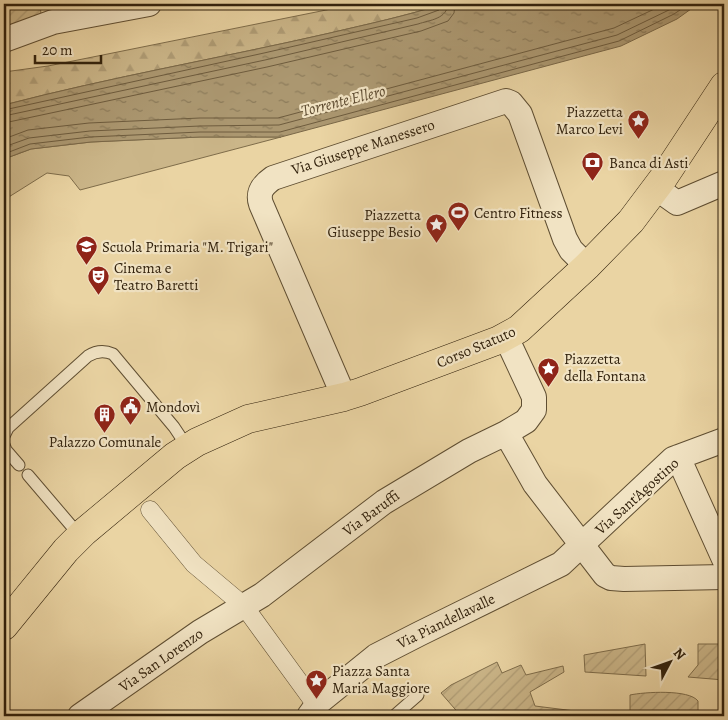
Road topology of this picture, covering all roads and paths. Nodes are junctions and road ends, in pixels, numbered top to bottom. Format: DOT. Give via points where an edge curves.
graph roads {
  1 [pos="149,4"];
  2 [pos="4,40"];
  3 [pos="724,86"];
  4 [pos="724,183"];
  5 [pos="656,188"];
  6 [pos="587,266"];
  7 [pos="506,337"];
  8 [pos="344,397"];
  9 [pos="506,433"];
  10 [pos="4,436"];
  11 [pos="724,440"];
  12 [pos="4,445"];
  13 [pos="188,448"];
  14 [pos="678,457"];
  15 [pos="19,465"];
  16 [pos="28,475"];
  17 [pos="150,510"];
  18 [pos="80,536"];
  19 [pos="582,546"];
  20 [pos="724,559"];
  21 [pos="724,577"];
  22 [pos="244,606"];
  23 [pos="4,626"];
  24 [pos="418,695"];
  25 [pos="313,710"];
  26 [pos="80,716"];
  27 [pos="394,716"];
  1 -- 2 [label="street" via="53,22"];
  3 -- 5 [label="main road, Corso Statuto"];
  4 -- 5 [label="street" via="677,203"];
  5 -- 6 [label="main road, Corso Statuto" via="631,221"];
  6 -- 7 [label="main road, Corso Statuto" via="526,324"];
  6 -- 8 [label="street, Via Giuseppe Manessero" via="565,239 520,114 506,101 273,178 266,182 259,198"];
  7 -- 8 [label="main road, Corso Statuto"];
  7 -- 9 [label="street" via="532,390 535,404 532,415"];
  8 -- 13 [label="main road, Corso Statuto" via="248,419"];
  9 -- 19 [label="street" via="535,484"];
  9 -- 22 [label="street, Via Baruffi" via="384,502"];
  10 -- 13 [label="lane" via="8,428 88,356 107,352 113,354 132,376"];
  11 -- 14 [label="street, Via Sant'Agostino"];
  12 -- 15 [label="lane"];
  13 -- 18 [label="main road, Corso Statuto"];
  14 -- 19 [label="street, Via Sant'Agostino"];
  14 -- 20 [label="street"];
  16 -- 18 [label="lane"];
  17 -- 22 [label="street" via="194,564"];
  18 -- 23 [label="main road, Corso Statuto" via="52,565"];
  19 -- 21 [label="street" via="602,573 611,578"];
  19 -- 25 [label="street, Via Piandellavalle" via="559,565 376,656"];
  22 -- 25 [label="street"];
  22 -- 26 [label="street, Via San Lorenzo" via="200,632"];
  24 -- 27 [label="lane"];
}
